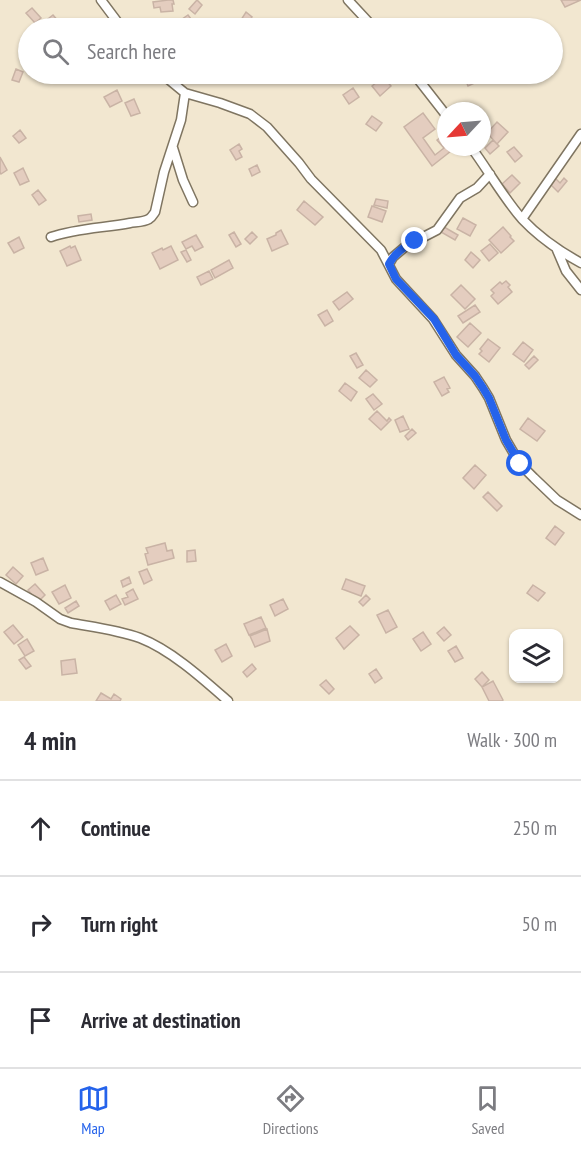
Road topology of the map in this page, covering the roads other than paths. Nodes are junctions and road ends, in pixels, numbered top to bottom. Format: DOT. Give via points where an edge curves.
graph roads {
  1 [pos="101,0"];
  2 [pos="348,0"];
  3 [pos="114,18"];
  4 [pos="365,18"];
  5 [pos="174,84"];
  6 [pos="422,84"];
  7 [pos="185,93"];
  8 [pos="437,103"];
  9 [pos="581,135"];
  10 [pos="173,147"];
  11 [pos="477,156"];
  12 [pos="490,174"];
  13 [pos="193,202"];
  14 [pos="522,219"];
  15 [pos="51,237"];
  16 [pos="557,249"];
  17 [pos="581,263"];
  18 [pos="389,264"];
  19 [pos="581,290"];
  20 [pos="581,515"];
  21 [pos="0,582"];
  22 [pos="228,701"];
  1 -- 3 [label="street"];
  2 -- 4 [label="street"];
  5 -- 7 [label="street"];
  6 -- 8 [label="street"];
  7 -- 10 [label="street"];
  7 -- 18 [label="street" via="260,120 381,250"];
  9 -- 14 [label="street"];
  10 -- 13 [label="street"];
  10 -- 15 [label="street" via="155,212 148,220"];
  11 -- 12 [label="street"];
  12 -- 14 [label="street"];
  12 -- 18 [label="street" via="473,192 460,198 437,230 406,246"];
  14 -- 16 [label="street"];
  16 -- 17 [label="street"];
  16 -- 19 [label="street" via="566,271"];
  18 -- 20 [label="street" via="396,279 434,319 483,388 520,464 557,500"];
  21 -- 22 [label="street" via="60,619 153,644"];
}
